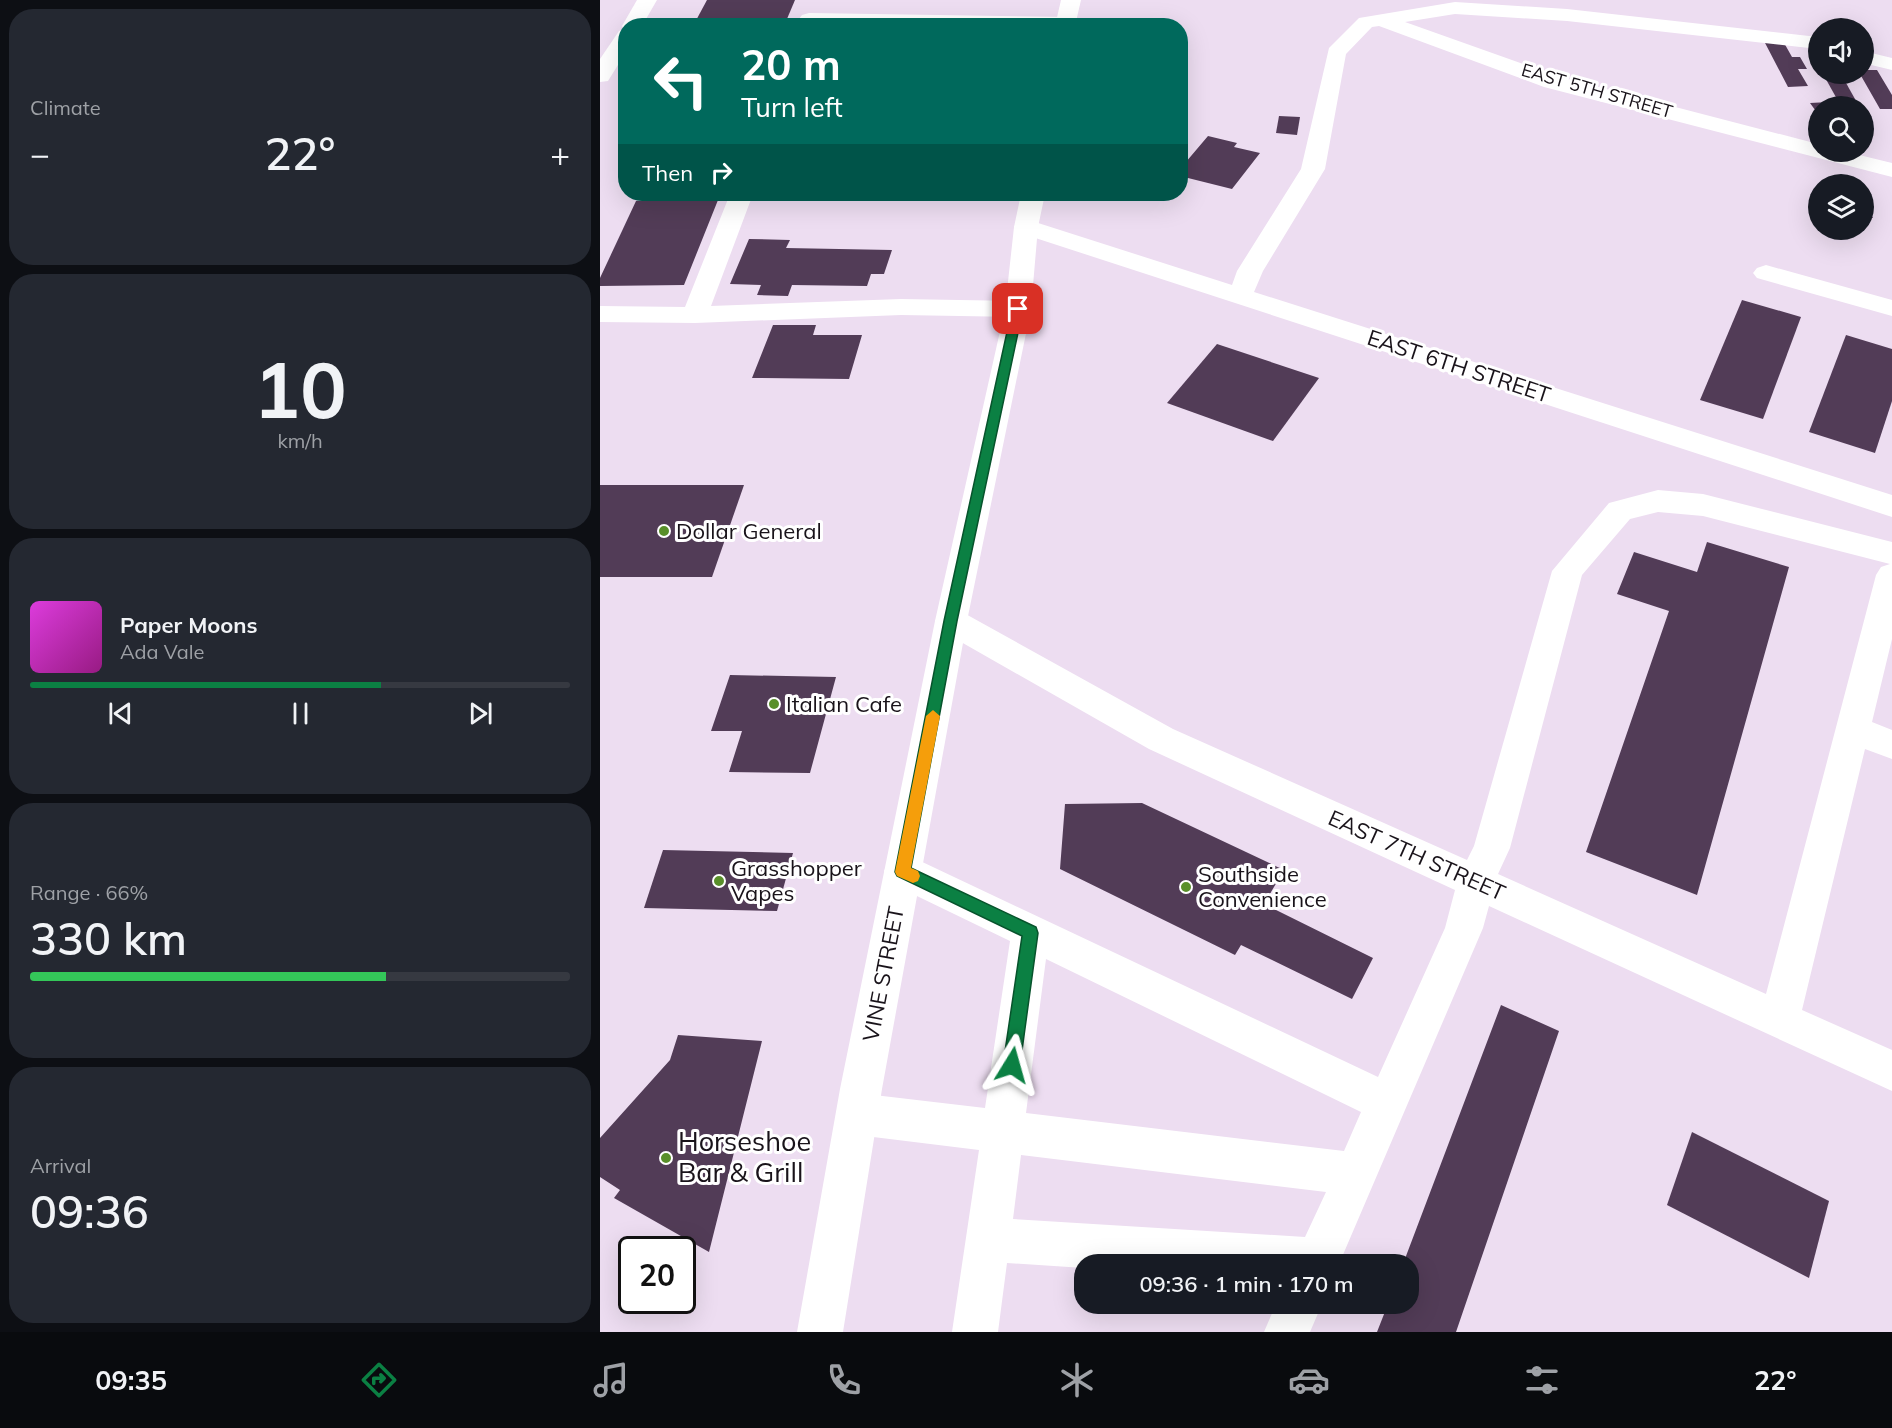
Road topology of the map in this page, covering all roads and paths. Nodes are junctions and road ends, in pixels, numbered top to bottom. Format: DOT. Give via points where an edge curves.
graph roads {
  1 [pos="647,0"];
  2 [pos="1071,0"];
  3 [pos="810,15"];
  4 [pos="637,18"];
  5 [pos="895,18"];
  6 [pos="1066,18"];
  7 [pos="1379,20"];
  8 [pos="1808,43"];
  9 [pos="1874,47"];
  10 [pos="618,48"];
  11 [pos="1892,48"];
  12 [pos="1874,60"];
  13 [pos="1892,64"];
  14 [pos="600,76"];
  15 [pos="1808,148"];
  16 [pos="1862,162"];
  17 [pos="1892,170"];
  18 [pos="738,201"];
  19 [pos="1032,201"];
  20 [pos="1026,227"];
  21 [pos="1766,273"];
  22 [pos="1240,296"];
  23 [pos="1892,308"];
  24 [pos="1018,309"];
  25 [pos="600,314"];
  26 [pos="695,315"];
  27 [pos="1892,506"];
  28 [pos="1892,553"];
  29 [pos="1892,575"];
  30 [pos="951,621"];
  31 [pos="1852,730"];
  32 [pos="1892,745"];
  33 [pos="903,872"];
  34 [pos="1476,881"];
  35 [pos="1030,933"];
  36 [pos="1779,1020"];
  37 [pos="1892,1071"];
  38 [pos="1387,1103"];
  39 [pos="857,1114"];
  40 [pos="1003,1132"];
  41 [pos="1356,1174"];
  42 [pos="987,1240"];
  43 [pos="1197,1254"];
  44 [pos="1321,1254"];
  45 [pos="1295,1314"];
  46 [pos="819,1332"];
  47 [pos="975,1332"];
  48 [pos="1287,1332"];
  1 -- 4 [label="street"];
  2 -- 6 [label="street"];
  3 -- 5 [label="street"];
  7 -- 8 [label="street" via="1455,8 1567,15"];
  7 -- 15 [label="street, EAST 5TH STREET" via="1552,82"];
  7 -- 22 [label="street" via="1357,27 1335,52 1313,169 1250,271"];
  9 -- 11 [label="street"];
  10 -- 14 [label="street"];
  12 -- 13 [label="street"];
  16 -- 17 [label="street, EAST 5TH STREET"];
  18 -- 26 [label="street"];
  19 -- 20 [label="street, VINE STREET"];
  20 -- 22 [label="street, EAST 6TH STREET"];
  20 -- 24 [label="street, VINE STREET"];
  21 -- 23 [label="street"];
  22 -- 27 [label="street, EAST 6TH STREET"];
  24 -- 26 [label="street" via="901,307"];
  24 -- 30 [label="street, VINE STREET"];
  25 -- 26 [label="street"];
  28 -- 34 [label="street" via="1703,505 1658,501 1620,511 1568,571 1492,848"];
  29 -- 31 [label="street"];
  30 -- 33 [label="street, VINE STREET"];
  30 -- 34 [label="street, EAST 7TH STREET" via="1161,739"];
  31 -- 32 [label="street"];
  31 -- 36 [label="street"];
  33 -- 35 [label="street"];
  33 -- 39 [label="street, VINE STREET"];
  34 -- 36 [label="street, EAST 7TH STREET"];
  34 -- 38 [label="street" via="1464,928"];
  35 -- 38 [label="street"];
  35 -- 40 [label="street"];
  36 -- 37 [label="street, EAST 7TH STREET"];
  38 -- 41 [label="street"];
  39 -- 40 [label="street"];
  39 -- 46 [label="street, VINE STREET"];
  40 -- 41 [label="street"];
  40 -- 42 [label="street"];
  41 -- 44 [label="street"];
  42 -- 43 [label="street"];
  42 -- 47 [label="street"];
  45 -- 48 [label="street"];
}
